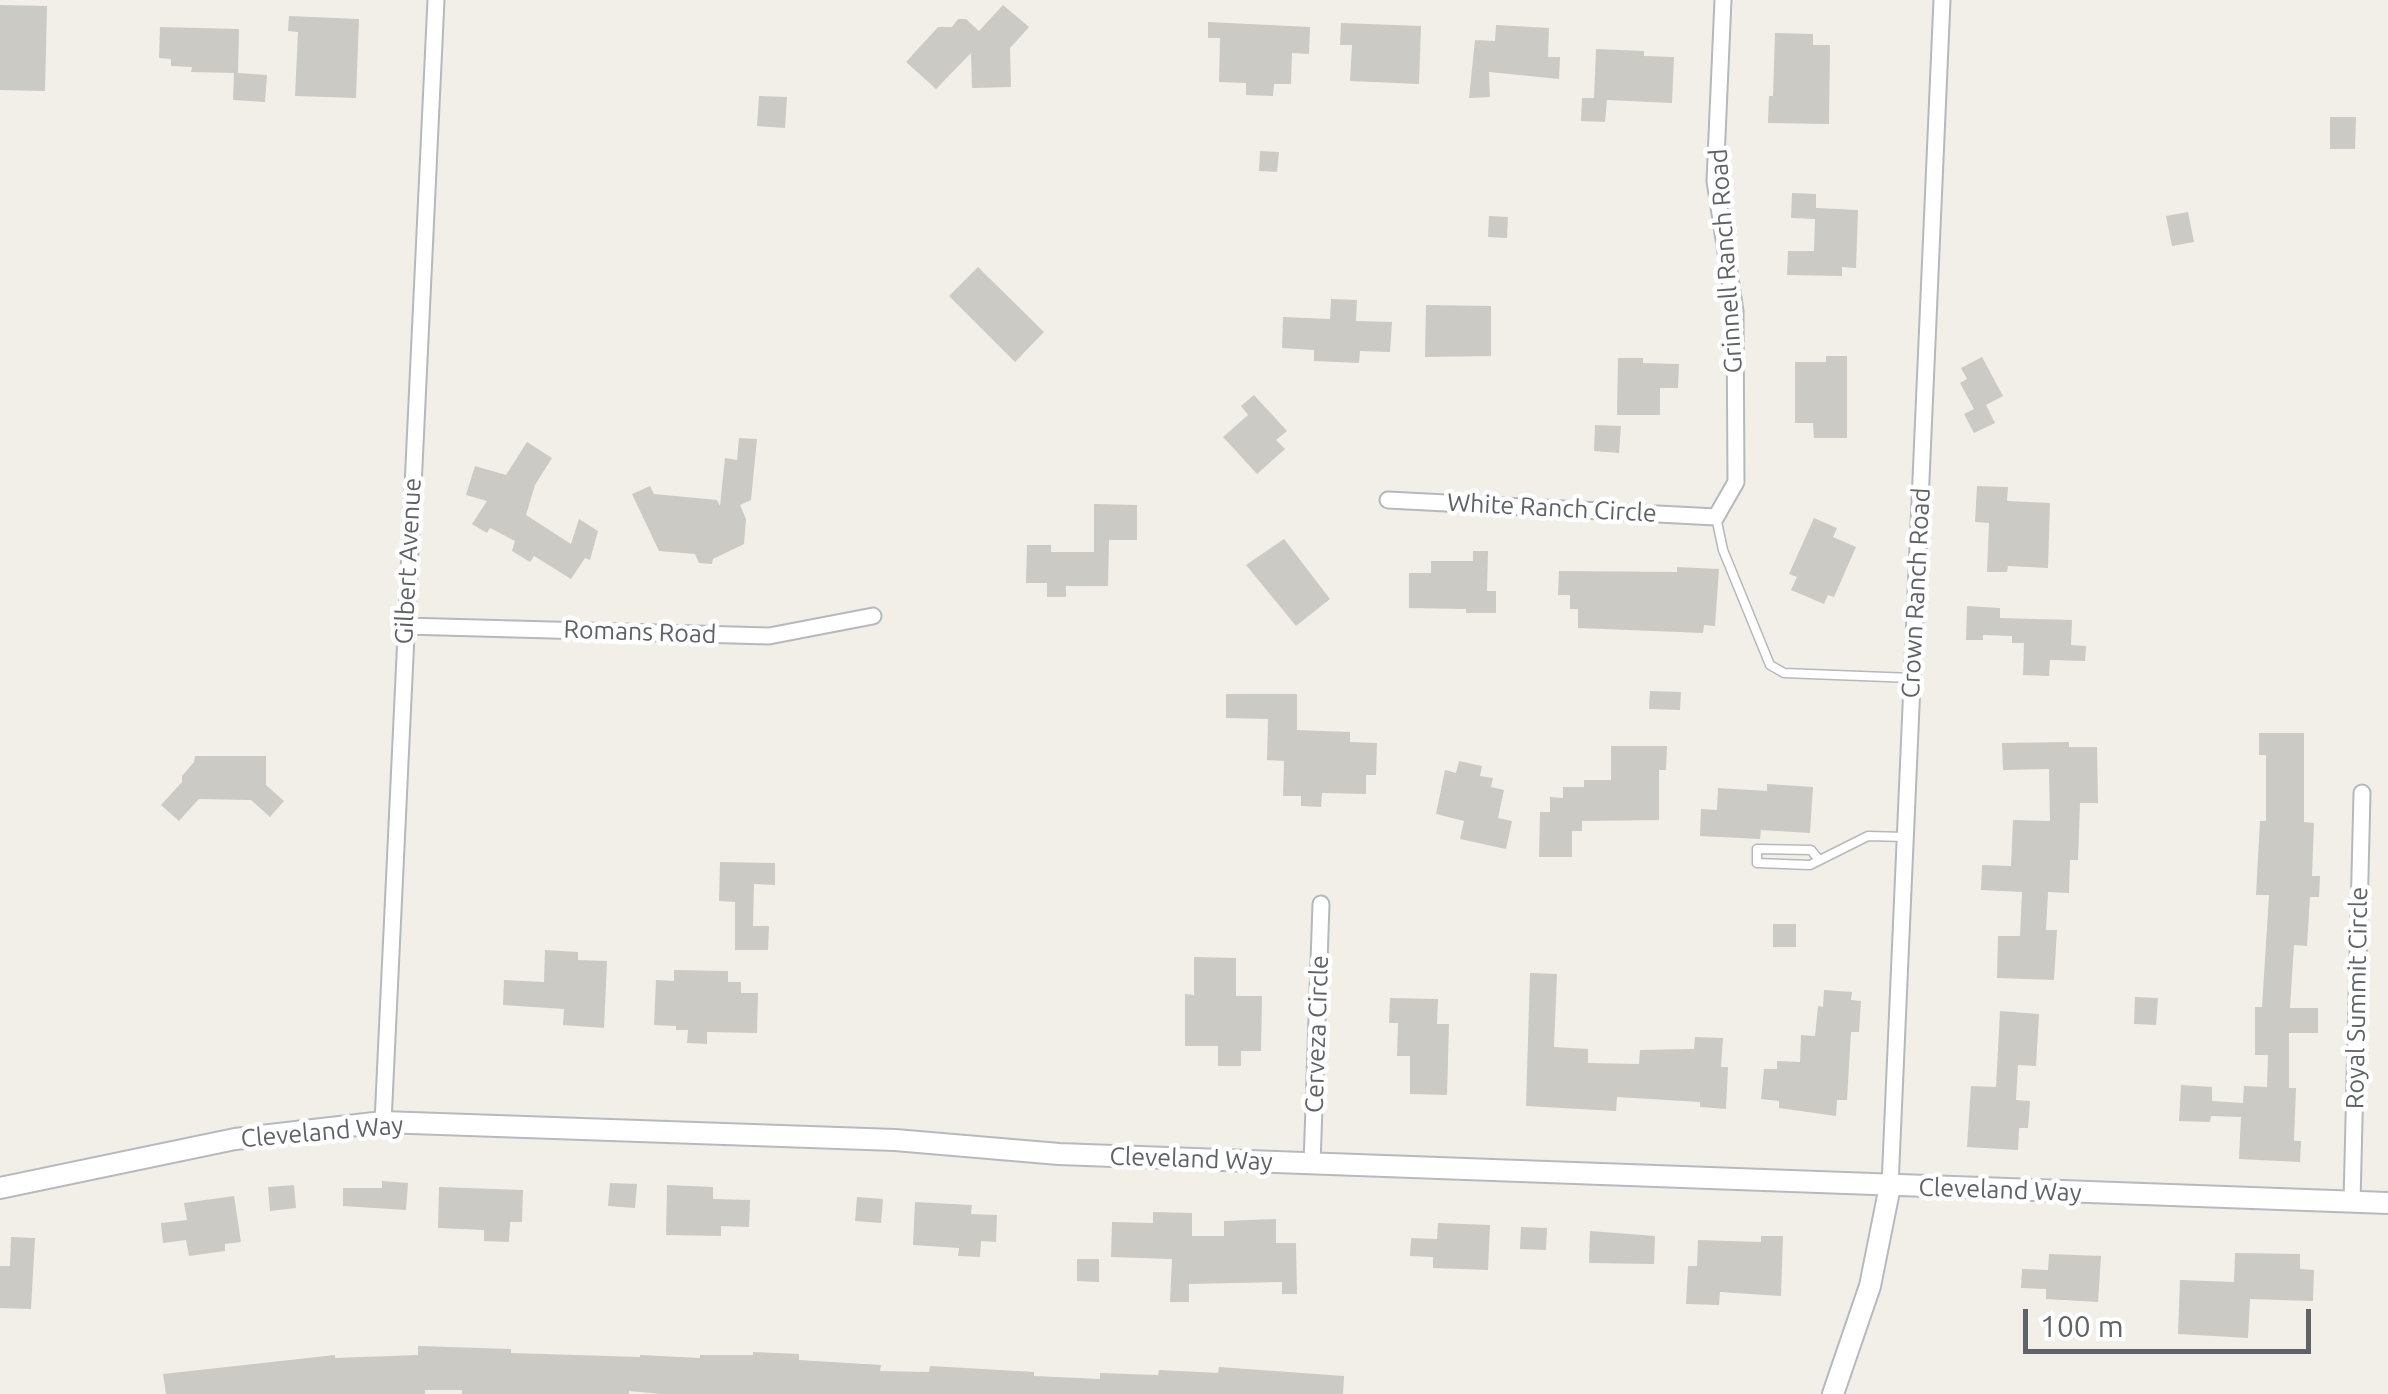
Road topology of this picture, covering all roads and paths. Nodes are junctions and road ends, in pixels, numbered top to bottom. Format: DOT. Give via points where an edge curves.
graph roads {
  1 [pos="436,0"];
  2 [pos="1723,0"];
  3 [pos="1942,0"];
  4 [pos="1388,500"];
  5 [pos="1716,517"];
  6 [pos="873,616"];
  7 [pos="405,626"];
  8 [pos="1912,678"];
  9 [pos="2362,793"];
  10 [pos="1905,836"];
  11 [pos="1819,860"];
  12 [pos="1322,904"];
  13 [pos="383,1122"];
  14 [pos="1312,1164"];
  15 [pos="1890,1186"];
  16 [pos="0,1188"];
  17 [pos="2352,1202"];
  18 [pos="2388,1203"];
  19 [pos="1834,1394"];
  1 -- 7 [label="street, Gilbert Avenue"];
  2 -- 5 [label="street, Grinnell Ranch Road" via="1715,180 1735,312 1736,482"];
  3 -- 8 [label="street, Crown Ranch Road"];
  4 -- 5 [label="street, White Ranch Circle"];
  5 -- 8 [label="lane" via="1770,665 1784,673"];
  6 -- 7 [label="street, Romans Road" via="769,636"];
  7 -- 13 [label="street, Gilbert Avenue"];
  8 -- 10 [label="street, Crown Ranch Road"];
  9 -- 17 [label="street, Royal Summit Circle"];
  10 -- 11 [label="lane" via="1868,836"];
  10 -- 15 [label="street, Crown Ranch Road"];
  11 -- 11 [label="lane" via="1757,863 1758,848 1810,850"];
  12 -- 14 [label="street, Cerveza Circle"];
  13 -- 14 [label="street, Cleveland Way" via="895,1140"];
  13 -- 16 [label="street, Cleveland Way" via="235,1139"];
  14 -- 15 [label="street, Cleveland Way"];
  15 -- 17 [label="street, Cleveland Way"];
  15 -- 19 [label="street" via="1870,1286"];
  17 -- 18 [label="street, Cleveland Way"];
}
